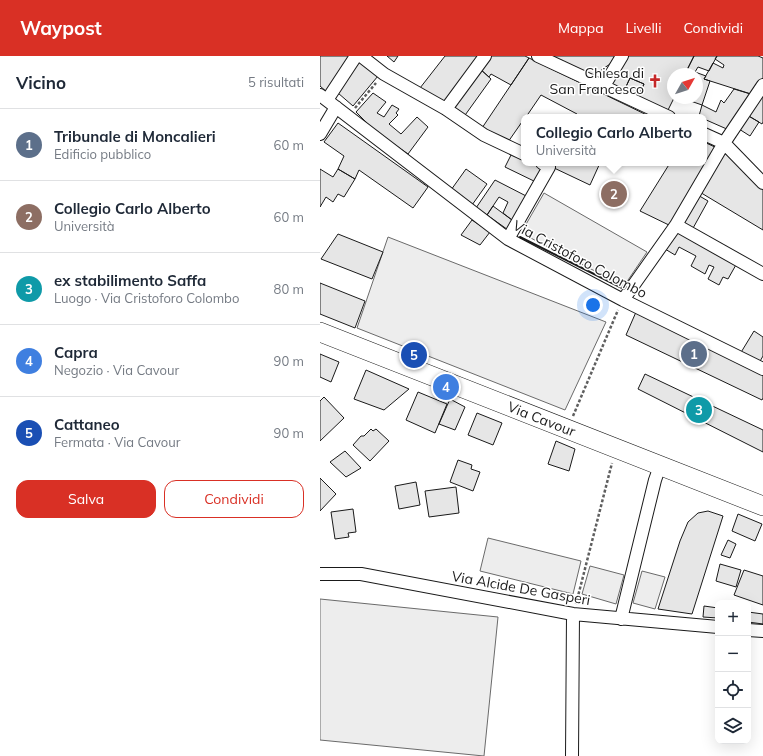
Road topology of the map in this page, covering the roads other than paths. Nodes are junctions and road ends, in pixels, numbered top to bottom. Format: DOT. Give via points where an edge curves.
graph roads {
  1 [pos="356,56"];
  2 [pos="361,56"];
  3 [pos="485,56"];
  4 [pos="538,56"];
  5 [pos="622,56"];
  6 [pos="763,85"];
  7 [pos="604,86"];
  8 [pos="328,101"];
  9 [pos="446,109"];
  10 [pos="663,114"];
  11 [pos="320,134"];
  12 [pos="707,136"];
  13 [pos="724,144"];
  14 [pos="521,153"];
  15 [pos="545,166"];
  16 [pos="763,183"];
  17 [pos="676,225"];
  18 [pos="508,240"];
  19 [pos="763,274"];
  20 [pos="623,300"];
  21 [pos="320,332"];
  22 [pos="763,369"];
  23 [pos="660,466"];
  24 [pos="763,506"];
  25 [pos="320,574"];
  26 [pos="573,614"];
  27 [pos="621,619"];
  28 [pos="715,627"];
  29 [pos="751,630"];
  30 [pos="763,631"];
  31 [pos="572,756"];
  1 -- 8 [label="street"];
  2 -- 9 [label="street" via="384,74"];
  3 -- 9 [label="street"];
  4 -- 7 [label="street"];
  5 -- 7 [label="street"];
  6 -- 13 [label="street"];
  7 -- 10 [label="street"];
  8 -- 11 [label="street"];
  8 -- 18 [label="street, Via Cristoforo Colombo"];
  9 -- 14 [label="street" via="484,135"];
  12 -- 13 [label="street"];
  13 -- 16 [label="street"];
  13 -- 17 [label="street"];
  15 -- 18 [label="street"];
  17 -- 19 [label="street"];
  17 -- 20 [label="street"];
  18 -- 20 [label="street, Via Cristoforo Colombo"];
  20 -- 22 [label="street, Via Cristoforo Colombo"];
  21 -- 23 [label="main road, Via Cavour"];
  23 -- 24 [label="main road, Via Cavour"];
  23 -- 27 [label="street"];
  25 -- 26 [label="street, Via Alcide De Gasperi" via="361,574"];
  26 -- 27 [label="street, Via Alcide De Gasperi"];
  26 -- 31 [label="street"];
  27 -- 28 [label="street, Via Alcide De Gasperi"];
  29 -- 30 [label="street"];
}
